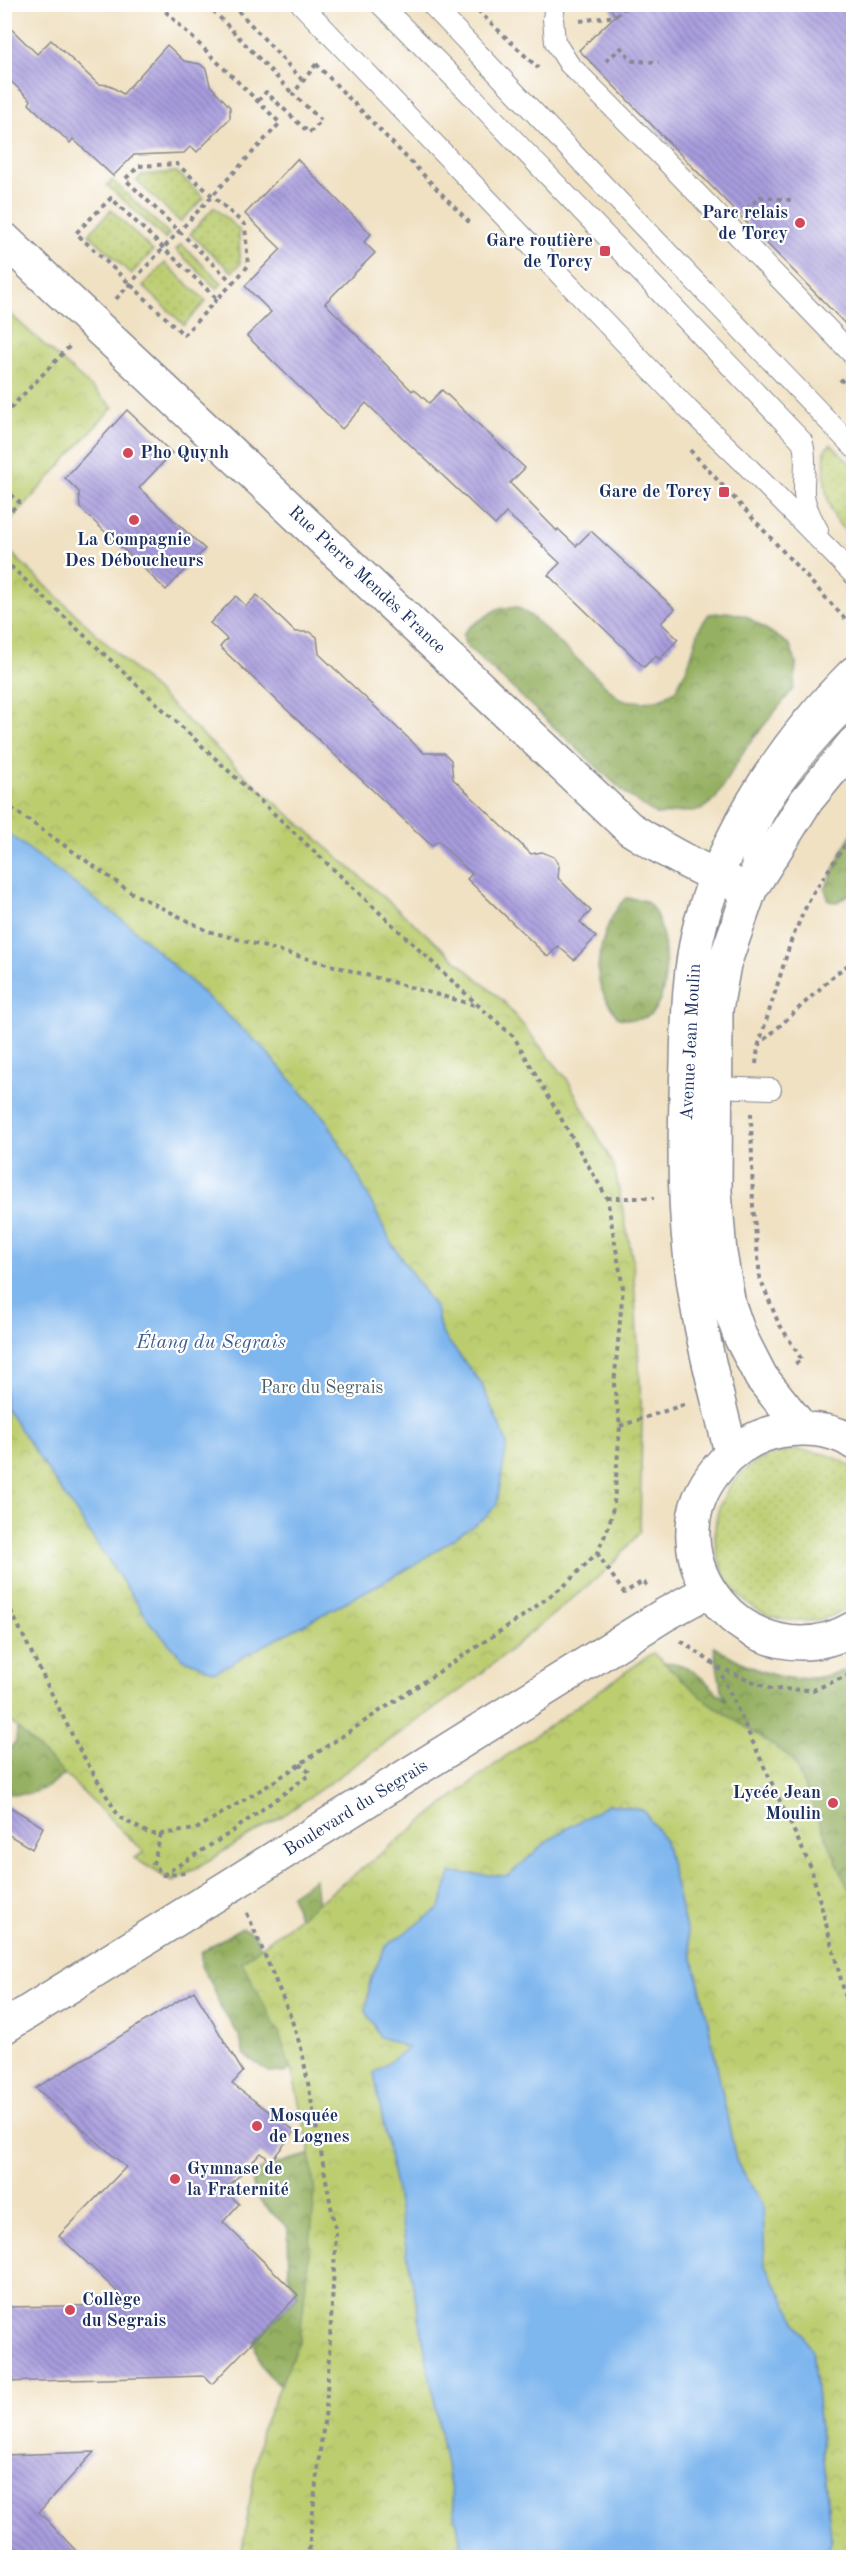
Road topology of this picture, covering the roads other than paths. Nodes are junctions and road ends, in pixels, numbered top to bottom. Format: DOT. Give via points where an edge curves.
graph roads {
  1 [pos="301,4"];
  2 [pos="380,4"];
  3 [pos="431,4"];
  4 [pos="555,4"];
  5 [pos="4,239"];
  6 [pos="854,356"];
  7 [pos="854,448"];
  8 [pos="826,546"];
  9 [pos="854,559"];
  10 [pos="854,575"];
  11 [pos="854,673"];
  12 [pos="854,703"];
  13 [pos="854,743"];
  14 [pos="716,877"];
  15 [pos="750,890"];
  16 [pos="714,1087"];
  17 [pos="771,1089"];
  18 [pos="801,1427"];
  19 [pos="854,1443"];
  20 [pos="732,1452"];
  21 [pos="708,1592"];
  22 [pos="854,1628"];
  23 [pos="4,2027"];
  1 -- 8 [label="lane" via="689,410"];
  2 -- 8 [label="lane" via="802,441 804,497"];
  3 -- 7 [label="lane"];
  4 -- 6 [label="lane" via="553,34 569,64"];
  5 -- 14 [label="street, Rue Pierre Mendès France" via="629,828"];
  8 -- 9 [label="lane"];
  8 -- 10 [label="lane"];
  11 -- 14 [label="street, Avenue Jean Moulin" via="782,759"];
  12 -- 15 [label="lane" via="801,760 773,799 754,836"];
  13 -- 15 [label="street, Avenue Jean Moulin" via="806,801"];
  14 -- 15 [label="street, Rue Pierre Mendès France"];
  14 -- 20 [label="street, Avenue Jean Moulin" via="700,924 690,987 687,1198 695,1287"];
  15 -- 16 [label="street, Avenue Jean Moulin" via="724,964 716,1009"];
  16 -- 17 [label="lane"];
  16 -- 18 [label="street, Avenue Jean Moulin" via="715,1192 729,1305 761,1377"];
  18 -- 19 [label="street"];
  18 -- 20 [label="street" via="764,1434"];
  20 -- 21 [label="street" via="707,1482 694,1518 694,1556"];
  21 -- 22 [label="street" via="733,1619 766,1637 803,1643 839,1637"];
  21 -- 23 [label="street, Boulevard du Segrais" via="664,1615"];
}
